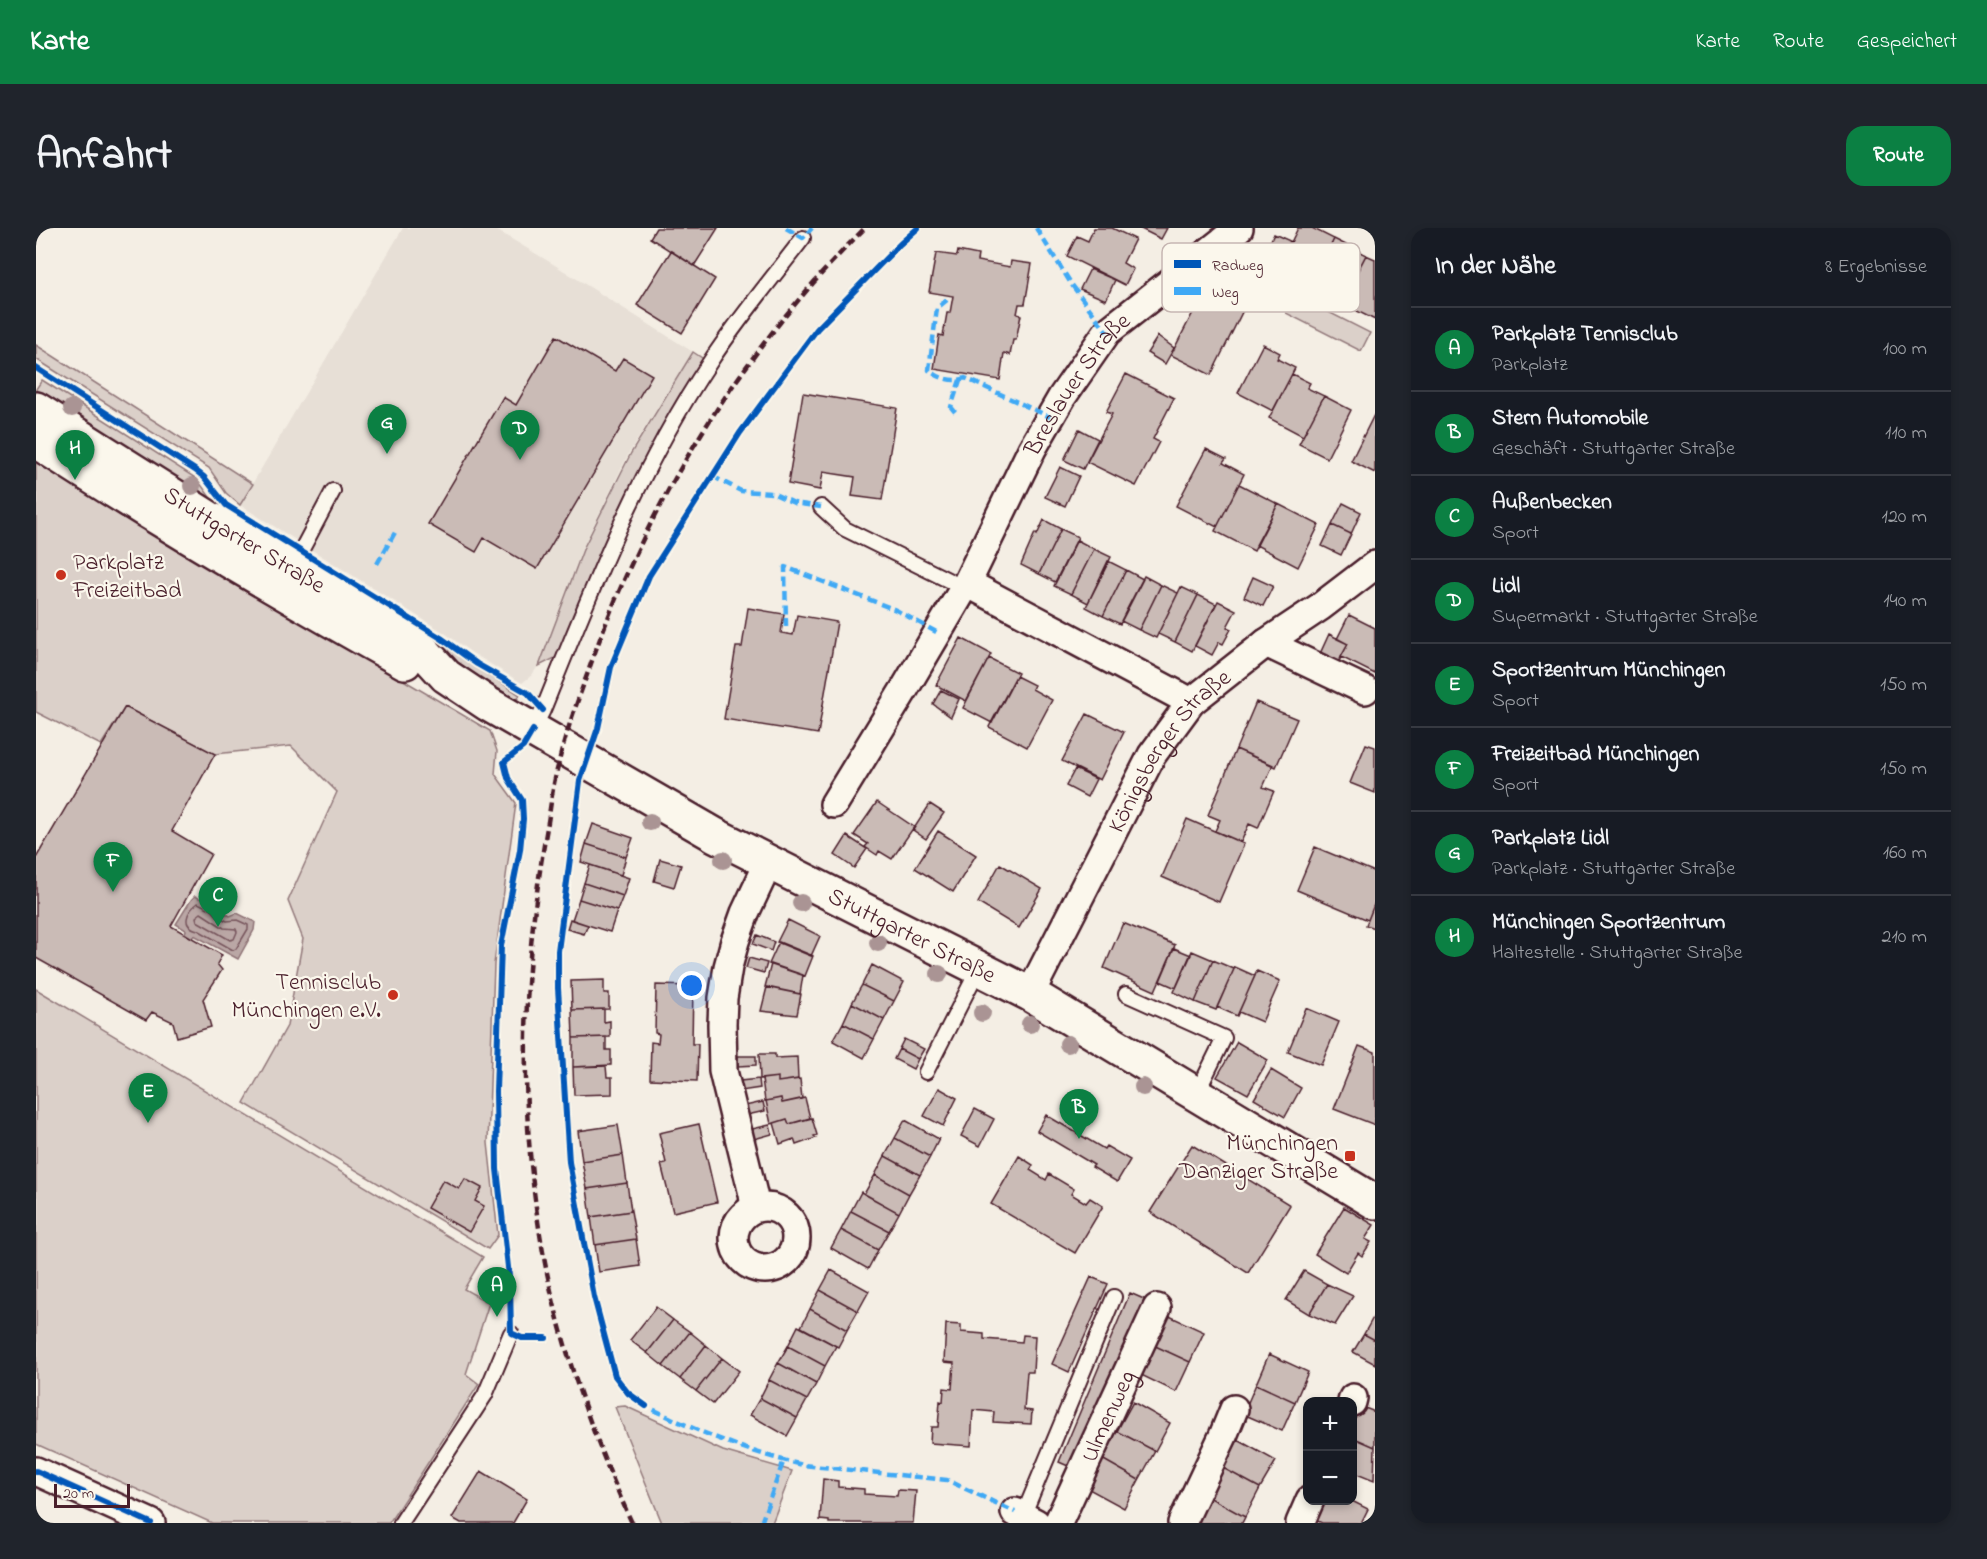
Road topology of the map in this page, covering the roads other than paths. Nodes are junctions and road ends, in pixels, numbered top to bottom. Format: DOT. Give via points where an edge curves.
graph roads {
  1 [pos="1239,228"];
  2 [pos="803,238"];
  3 [pos="1220,243"];
  4 [pos="1162,289"];
  5 [pos="36,409"];
  6 [pos="36,441"];
  7 [pos="333,491"];
  8 [pos="821,507"];
  9 [pos="1375,565"];
  10 [pos="280,576"];
  11 [pos="965,585"];
  12 [pos="1266,643"];
  13 [pos="1365,690"];
  14 [pos="1191,702"];
  15 [pos="533,730"];
  16 [pos="834,804"];
  17 [pos="769,862"];
  18 [pos="979,968"];
  19 [pos="1030,994"];
  20 [pos="1126,994"];
  21 [pos="926,1072"];
  22 [pos="1196,1095"];
  23 [pos="1375,1202"];
  24 [pos="755,1208"];
  25 [pos="1114,1297"];
  26 [pos="1157,1308"];
  27 [pos="511,1333"];
  28 [pos="1234,1409"];
  29 [pos="36,1471"];
  30 [pos="1308,1505"];
  31 [pos="1021,1519"];
  32 [pos="407,1521"];
  33 [pos="151,1523"];
  34 [pos="1058,1523"];
  35 [pos="1182,1523"];
  36 [pos="1300,1523"];
  1 -- 3 [label="street, Breslauer Straße"];
  2 -- 15 [label="lane" via="710,362 637,489"];
  4 -- 11 [label="street, Breslauer Straße" via="1107,332 1062,397"];
  5 -- 10 [label="street, Stuttgarter Straße"];
  6 -- 10 [label="street, Stuttgarter Straße" via="118,493"];
  7 -- 10 [label="lane" via="301,551"];
  8 -- 11 [label="lane" via="845,530"];
  9 -- 12 [label="street, Königsberger Straße"];
  10 -- 15 [label="street, Stuttgarter Straße" via="353,604 425,653 446,676"];
  11 -- 14 [label="street"];
  11 -- 16 [label="street, Breslauer Straße"];
  12 -- 13 [label="street"];
  12 -- 14 [label="street, Königsberger Straße"];
  14 -- 19 [label="street, Königsberger Straße" via="1152,755"];
  15 -- 17 [label="street, Stuttgarter Straße"];
  17 -- 18 [label="street, Stuttgarter Straße"];
  17 -- 24 [label="street" via="735,941 723,998 723,1071"];
  18 -- 19 [label="street, Stuttgarter Straße"];
  18 -- 21 [label="lane"];
  19 -- 22 [label="street, Stuttgarter Straße"];
  20 -- 22 [label="lane" via="1224,1038"];
  22 -- 23 [label="street, Stuttgarter Straße"];
  25 -- 31 [label="lane"];
  26 -- 34 [label="street, Ulmenweg"];
  27 -- 32 [label="lane" via="485,1395"];
  28 -- 35 [label="street"];
  29 -- 33 [label="street"];
  30 -- 36 [label="street"];
}
